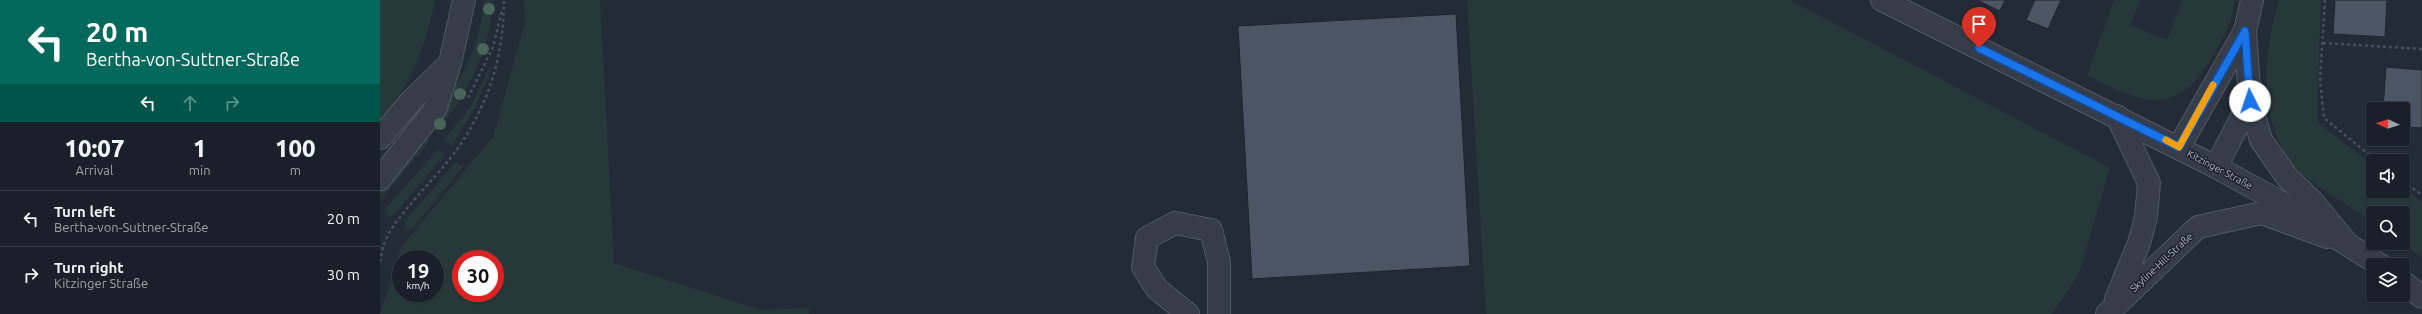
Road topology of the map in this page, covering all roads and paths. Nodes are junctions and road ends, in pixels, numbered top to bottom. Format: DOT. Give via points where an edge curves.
graph roads {
  1 [pos="464,0"];
  2 [pos="504,0"];
  3 [pos="1882,0"];
  4 [pos="2252,0"];
  5 [pos="2325,0"];
  6 [pos="2245,31"];
  7 [pos="2323,43"];
  8 [pos="2422,49"];
  9 [pos="450,63"];
  10 [pos="2250,101"];
  11 [pos="2117,116"];
  12 [pos="380,138"];
  13 [pos="2179,147"];
  14 [pos="2368,154"];
  15 [pos="2216,167"];
  16 [pos="380,179"];
  17 [pos="2410,186"];
  18 [pos="2422,195"];
  19 [pos="2348,245"];
  20 [pos="2369,258"];
  21 [pos="380,262"];
  22 [pos="2410,288"];
  23 [pos="2422,297"];
  24 [pos="2110,310"];
  25 [pos="1188,314"];
  26 [pos="1219,314"];
  1 -- 9 [label="street"];
  2 -- 21 [label="path" via="501,46 487,96 457,149 390,231"];
  3 -- 11 [label="street, Kitzinger Straße"];
  4 -- 6 [label="street"];
  5 -- 7 [label="path"];
  6 -- 10 [label="street"];
  6 -- 13 [label="street"];
  7 -- 8 [label="path"];
  7 -- 14 [label="path" via="2320,80 2324,118"];
  9 -- 12 [label="street" via="412,100"];
  9 -- 16 [label="street" via="436,108"];
  10 -- 15 [label="street"];
  10 -- 19 [label="street" via="2261,140 2287,177 2313,202"];
  11 -- 13 [label="street, Kitzinger Straße"];
  11 -- 24 [label="street, Skyline-Hill-Straße" via="2149,183 2146,217 2139,243"];
  13 -- 15 [label="street, Kitzinger Straße"];
  15 -- 19 [label="street, Kitzinger Straße" via="2280,202"];
  17 -- 18 [label="path"];
  19 -- 20 [label="street, Kitzinger Straße"];
  19 -- 24 [label="street, Skyline-Hill-Straße" via="2262,213 2198,227"];
  22 -- 23 [label="street"];
  25 -- 26 [label="street" via="1156,289 1143,267 1147,238 1176,223 1211,230 1219,262"];
}
